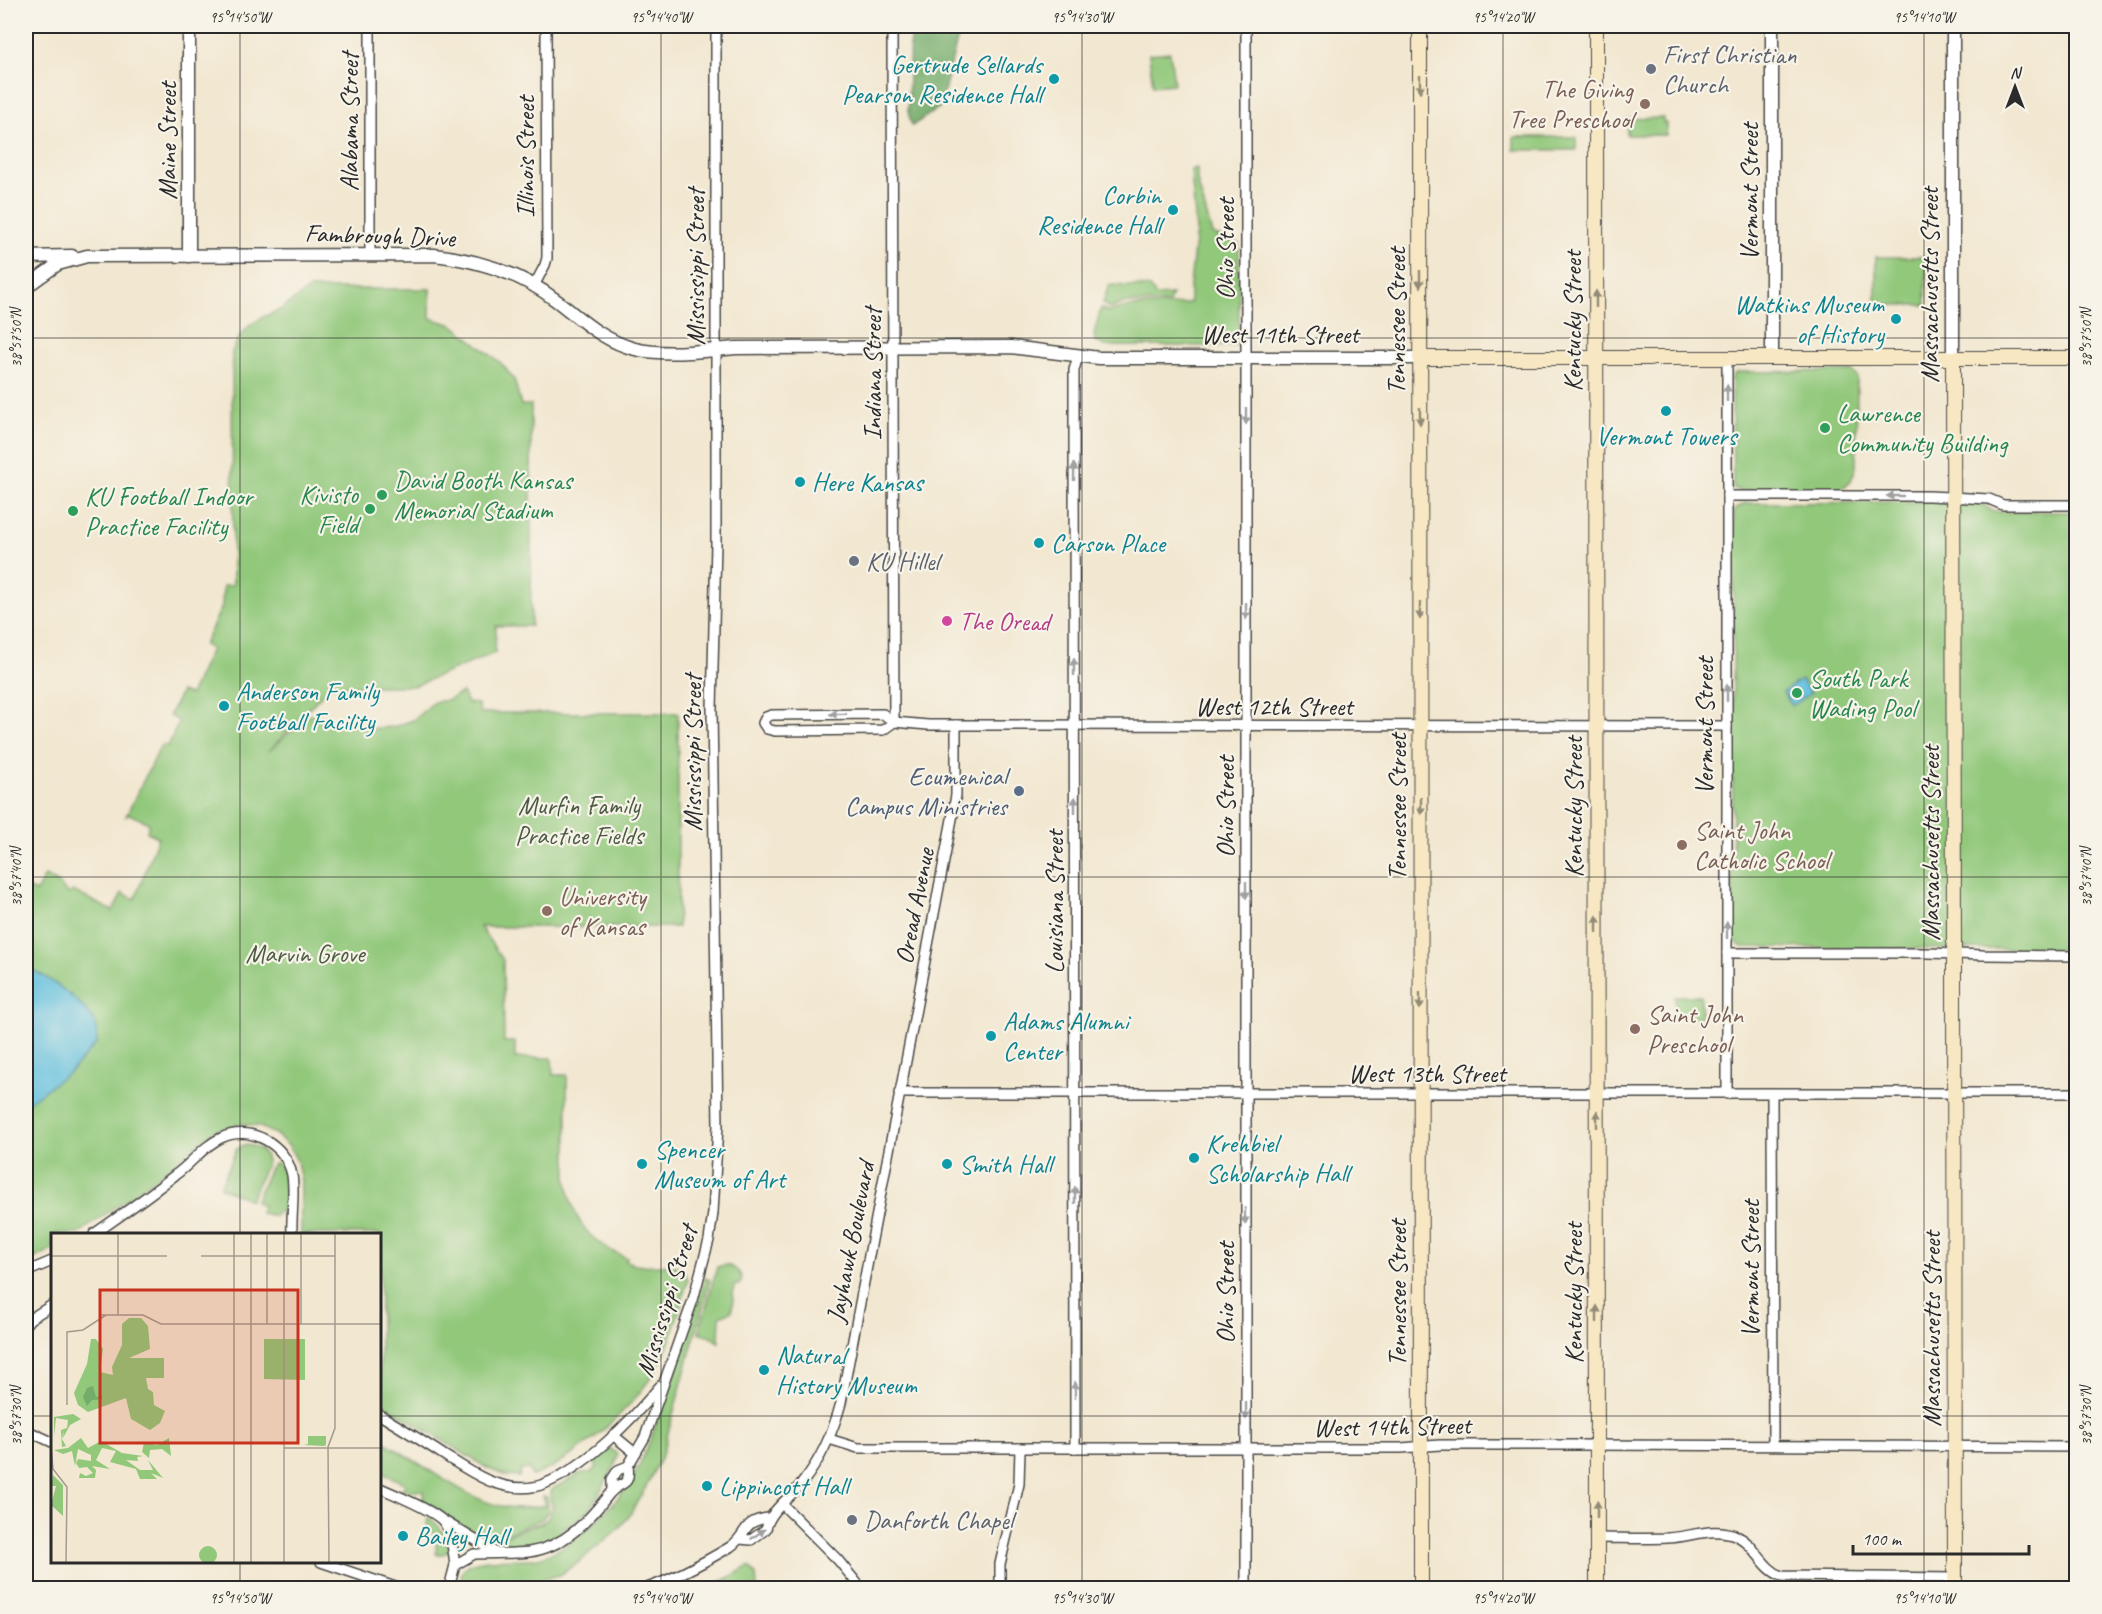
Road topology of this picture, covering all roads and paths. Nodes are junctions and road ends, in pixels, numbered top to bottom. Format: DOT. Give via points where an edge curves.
graph roads {
  1 [pos="189,26"];
  2 [pos="370,26"];
  3 [pos="546,26"];
  4 [pos="716,26"];
  5 [pos="892,26"];
  6 [pos="1246,26"];
  7 [pos="1420,26"];
  8 [pos="1596,26"];
  9 [pos="1772,26"];
  10 [pos="1953,26"];
  11 [pos="370,254"];
  12 [pos="189,255"];
  13 [pos="26,256"];
  14 [pos="87,256"];
  15 [pos="534,286"];
  16 [pos="26,287"];
  17 [pos="893,348"];
  18 [pos="716,350"];
  19 [pos="1078,356"];
  20 [pos="1246,358"];
  21 [pos="1420,358"];
  22 [pos="1596,358"];
  23 [pos="1727,358"];
  24 [pos="1772,358"];
  25 [pos="1953,358"];
  26 [pos="2076,358"];
  27 [pos="1727,496"];
  28 [pos="1954,497"];
  29 [pos="2076,505"];
  30 [pos="894,722"];
  31 [pos="956,725"];
  32 [pos="1075,726"];
  33 [pos="1420,726"];
  34 [pos="1597,726"];
  35 [pos="1726,726"];
  36 [pos="1246,727"];
  37 [pos="1726,953"];
  38 [pos="1954,954"];
  39 [pos="2076,956"];
  40 [pos="899,1094"];
  41 [pos="1075,1094"];
  42 [pos="1245,1094"];
  43 [pos="1597,1094"];
  44 [pos="1726,1094"];
  45 [pos="1772,1094"];
  46 [pos="1954,1094"];
  47 [pos="2076,1094"];
  48 [pos="1420,1095"];
  49 [pos="95,1233"];
  50 [pos="292,1233"];
  51 [pos="51,1261"];
  52 [pos="26,1272"];
  53 [pos="51,1306"];
  54 [pos="26,1324"];
  55 [pos="663,1382"];
  56 [pos="381,1416"];
  57 [pos="26,1430"];
  58 [pos="613,1435"];
  59 [pos="829,1439"];
  60 [pos="51,1442"];
  61 [pos="1597,1445"];
  62 [pos="1773,1445"];
  63 [pos="1956,1446"];
  64 [pos="1421,1447"];
  65 [pos="2076,1447"];
  66 [pos="1020,1448"];
  67 [pos="1075,1448"];
  68 [pos="1246,1448"];
  69 [pos="635,1453"];
  70 [pos="381,1488"];
  71 [pos="783,1505"];
  72 [pos="442,1520"];
  73 [pos="1597,1538"];
  74 [pos="495,1552"];
  75 [pos="324,1563"];
  76 [pos="455,1565"];
  77 [pos="1955,1583"];
  78 [pos="398,1588"];
  79 [pos="449,1588"];
  80 [pos="646,1588"];
  81 [pos="861,1588"];
  82 [pos="1000,1588"];
  83 [pos="1246,1588"];
  84 [pos="1421,1588"];
  85 [pos="1597,1588"];
  1 -- 12 [label="street, Maine Street"];
  2 -- 11 [label="street, Alabama Street"];
  3 -- 15 [label="street, Illinois Street" via="547,258"];
  4 -- 18 [label="street, Mississippi Street"];
  5 -- 17 [label="street, Indiana Street"];
  6 -- 20 [label="street, Ohio Street"];
  7 -- 21 [label="main road, Tennessee Street, one-way"];
  22 -- 8 [label="main road, Kentucky Street, one-way"];
  9 -- 24 [label="street, Vermont Street"];
  10 -- 25 [label="street, Massachusetts Street"];
  11 -- 12 [label="street, Fambrough Drive"];
  11 -- 15 [label="street, Fambrough Drive" via="463,259"];
  12 -- 14 [label="street, Fambrough Drive"];
  13 -- 14 [label="street"];
  14 -- 16 [label="street, Fambrough Drive" via="58,264"];
  15 -- 18 [label="street, Fambrough Drive" via="590,328 623,345 648,351"];
  17 -- 18 [label="street, West 11th Street"];
  17 -- 19 [label="street, West 11th Street" via="1011,347"];
  17 -- 30 [label="street, Indiana Street"];
  18 -- 55 [label="street, Mississippi Street" via="712,709 717,1162 709,1240"];
  19 -- 20 [label="street, West 11th Street"];
  32 -- 19 [label="street, Louisiana Street, one-way" via="1074,370"];
  20 -- 21 [label="street, West 11th Street"];
  20 -- 36 [label="street, Ohio Street, one-way"];
  21 -- 22 [label="main road, West 11th Street"];
  21 -- 33 [label="main road, Tennessee Street, one-way"];
  22 -- 23 [label="main road, West 11th Street"];
  22 -- 34 [label="main road, Kentucky Street"];
  23 -- 24 [label="main road, West 11th Street"];
  27 -- 23 [label="street, Vermont Street, one-way"];
  24 -- 25 [label="main road, West 11th Street"];
  25 -- 26 [label="main road, West 11th Street"];
  25 -- 28 [label="main road, Massachusetts Street"];
  28 -- 27 [label="street, one-way"];
  35 -- 27 [label="street, Vermont Street, one-way"];
  28 -- 29 [label="street" via="1989,499 2003,505"];
  28 -- 38 [label="main road, Massachusetts Street"];
  30 -- 30 [label="street, West 12th Street, one-way" via="883,714 816,714 772,715 763,723 767,729 775,730 883,730"];
  30 -- 31 [label="street, West 12th Street"];
  31 -- 32 [label="street, West 12th Street"];
  31 -- 40 [label="street, Oread Avenue" via="956,795"];
  32 -- 36 [label="street, West 12th Street"];
  41 -- 32 [label="street, Louisiana Street, one-way"];
  33 -- 34 [label="street, West 12th Street"];
  33 -- 36 [label="street, West 12th Street"];
  33 -- 48 [label="main road, Tennessee Street, one-way"];
  34 -- 35 [label="street, West 12th Street"];
  43 -- 34 [label="main road, Kentucky Street, one-way"];
  37 -- 35 [label="street, Vermont Street, one-way"];
  36 -- 42 [label="street, Ohio Street, one-way"];
  37 -- 38 [label="street"];
  37 -- 44 [label="street, Vermont Street"];
  38 -- 39 [label="street"];
  38 -- 46 [label="main road, Massachusetts Street"];
  40 -- 41 [label="street, West 13th Street"];
  40 -- 59 [label="street, Jayhawk Boulevard" via="841,1402"];
  41 -- 42 [label="street, West 13th Street"];
  67 -- 41 [label="street, Louisiana Street, one-way"];
  42 -- 48 [label="street, West 13th Street"];
  42 -- 68 [label="street, Ohio Street, one-way"];
  43 -- 44 [label="street, West 13th Street"];
  43 -- 48 [label="street, West 13th Street"];
  61 -- 43 [label="main road, Kentucky Street, one-way"];
  44 -- 45 [label="street, West 13th Street"];
  45 -- 46 [label="street, West 13th Street"];
  45 -- 62 [label="street, Vermont Street"];
  46 -- 47 [label="street, West 13th Street"];
  46 -- 63 [label="main road, Massachusetts Street"];
  48 -- 64 [label="main road, Tennessee Street"];
  49 -- 50 [label="street" via="178,1173 213,1142 242,1133 268,1141 286,1159 292,1176"];
  51 -- 52 [label="street"];
  53 -- 54 [label="street"];
  55 -- 58 [label="street"];
  55 -- 69 [label="street, Mississippi Street"];
  56 -- 58 [label="street" via="483,1478 518,1488 543,1484 559,1476"];
  57 -- 60 [label="street"];
  58 -- 69 [label="street"];
  59 -- 66 [label="street, West 14th Street" via="858,1448"];
  59 -- 71 [label="street, Jayhawk Boulevard"];
  61 -- 62 [label="street, West 14th Street"];
  61 -- 64 [label="street, West 14th Street"];
  73 -- 61 [label="main road, Kentucky Street, one-way"];
  62 -- 63 [label="street, West 14th Street"];
  63 -- 65 [label="street, West 14th Street"];
  63 -- 77 [label="main road, Massachusetts Street"];
  64 -- 68 [label="street, West 14th Street"];
  64 -- 84 [label="main road, Tennessee Street"];
  66 -- 67 [label="street, West 14th Street"];
  66 -- 82 [label="street" via="1019,1484 1000,1564"];
  67 -- 68 [label="street, West 14th Street"];
  68 -- 83 [label="street, Ohio Street"];
  69 -- 74 [label="street, Mississippi Street" via="623,1486 612,1490 595,1513 562,1541 531,1552"];
  70 -- 72 [label="street"];
  71 -- 80 [label="street, Jayhawk Boulevard" via="768,1518 757,1519 744,1529 740,1539 680,1575"];
  71 -- 81 [label="street"];
  72 -- 74 [label="street"];
  72 -- 76 [label="street"];
  73 -- 77 [label="street" via="1727,1533 1744,1540 1770,1569 1782,1576"];
  73 -- 85 [label="main road, Kentucky Street"];
  74 -- 76 [label="street, Mississippi Street" via="474,1554"];
  75 -- 78 [label="street"];
  76 -- 79 [label="street"];
}
